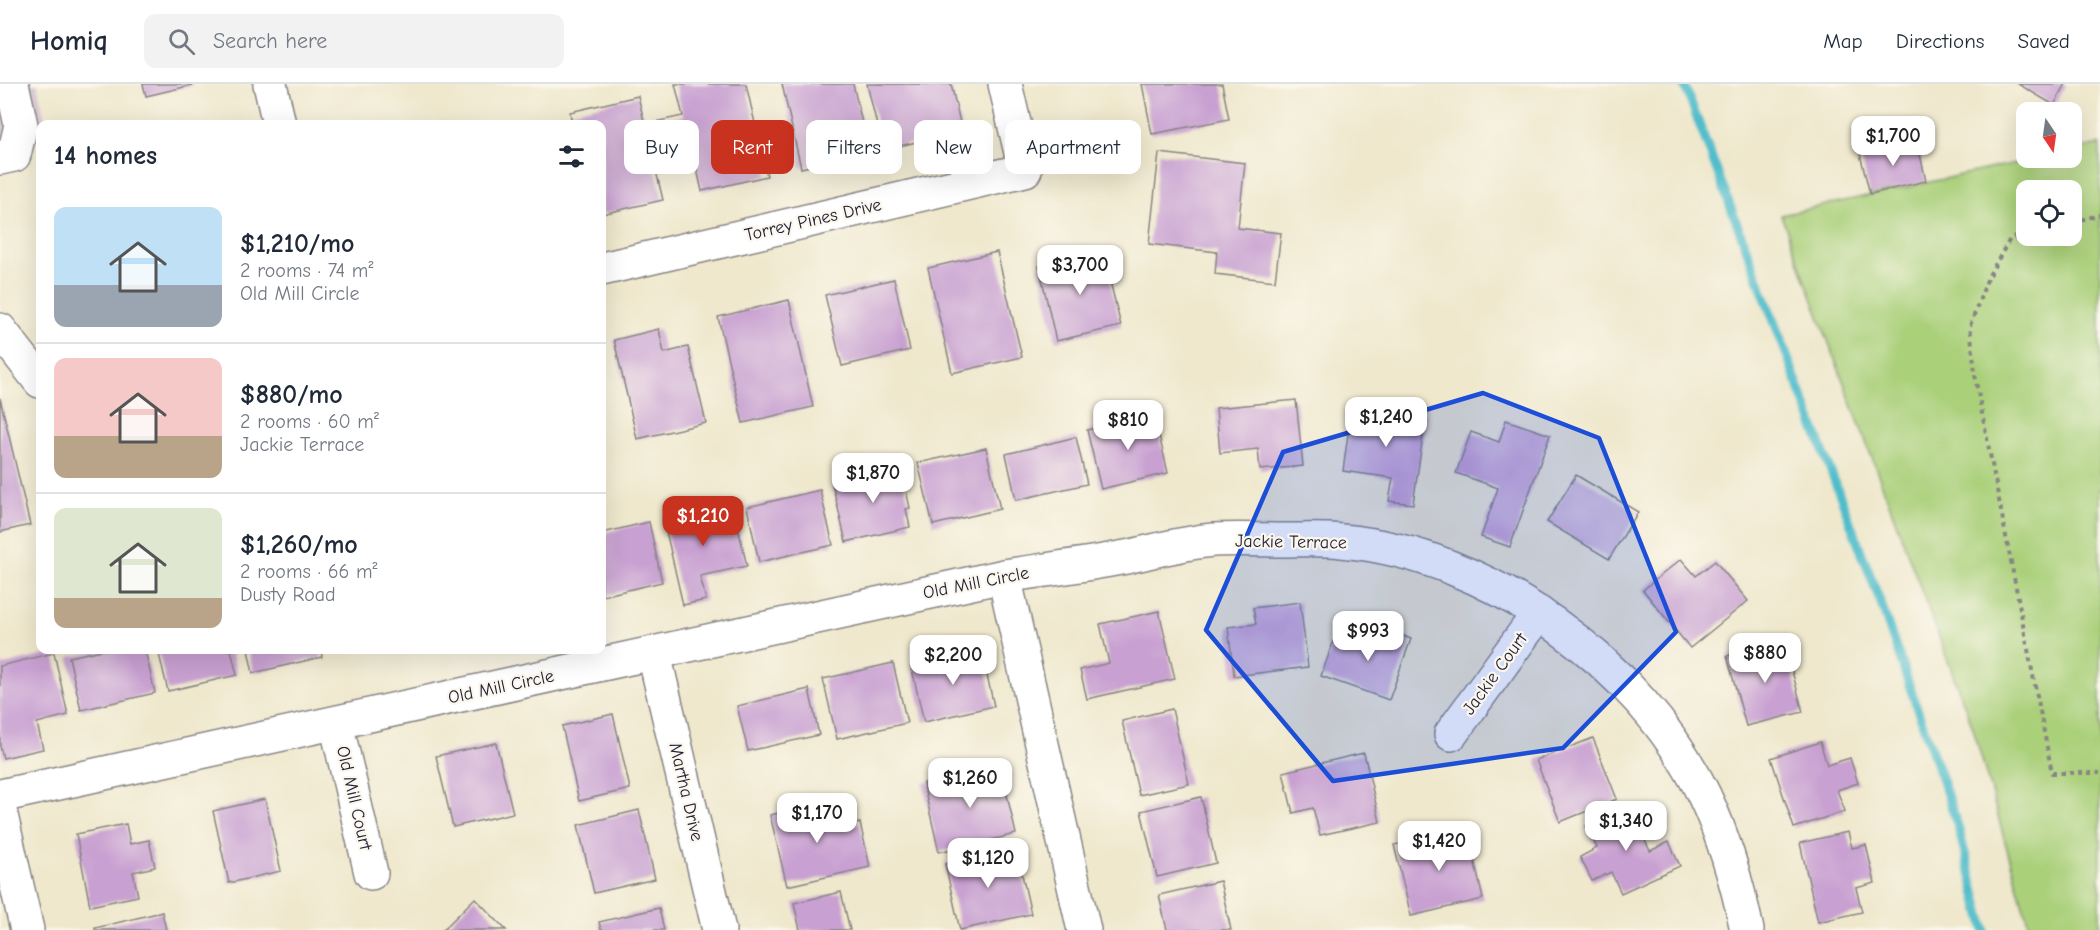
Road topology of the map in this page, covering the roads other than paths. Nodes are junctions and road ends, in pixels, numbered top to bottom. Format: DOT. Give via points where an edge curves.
graph roads {
  1 [pos="12,84"];
  2 [pos="270,84"];
  3 [pos="1005,84"];
  4 [pos="278,120"];
  5 [pos="0,158"];
  6 [pos="606,268"];
  7 [pos="0,330"];
  8 [pos="36,376"];
  9 [pos="1109,560"];
  10 [pos="1004,576"];
  11 [pos="1539,613"];
  12 [pos="654,654"];
  13 [pos="336,723"];
  14 [pos="1451,734"];
  15 [pos="0,795"];
  16 [pos="0,811"];
  17 [pos="371,873"];
  18 [pos="27,930"];
  19 [pos="719,930"];
  20 [pos="1084,930"];
  21 [pos="1747,930"];
  1 -- 5 [label="street" via="21,125 14,155"];
  2 -- 4 [label="street"];
  3 -- 6 [label="street, Torrey Pines Drive" via="1025,170"];
  7 -- 8 [label="street"];
  9 -- 10 [label="street, Old Mill Circle"];
  9 -- 11 [label="street, Jackie Terrace" via="1212,540 1342,541 1417,556 1454,569"];
  10 -- 12 [label="street, Old Mill Circle"];
  10 -- 20 [label="street"];
  11 -- 14 [label="street, Jackie Court"];
  11 -- 21 [label="street, Jackie Terrace" via="1591,651 1624,683 1680,754 1721,835 1736,878"];
  12 -- 13 [label="street, Old Mill Circle"];
  12 -- 19 [label="street, Martha Drive"];
  13 -- 15 [label="street, Old Mill Circle"];
  13 -- 17 [label="street, Old Mill Court"];
  16 -- 18 [label="street"];
}
